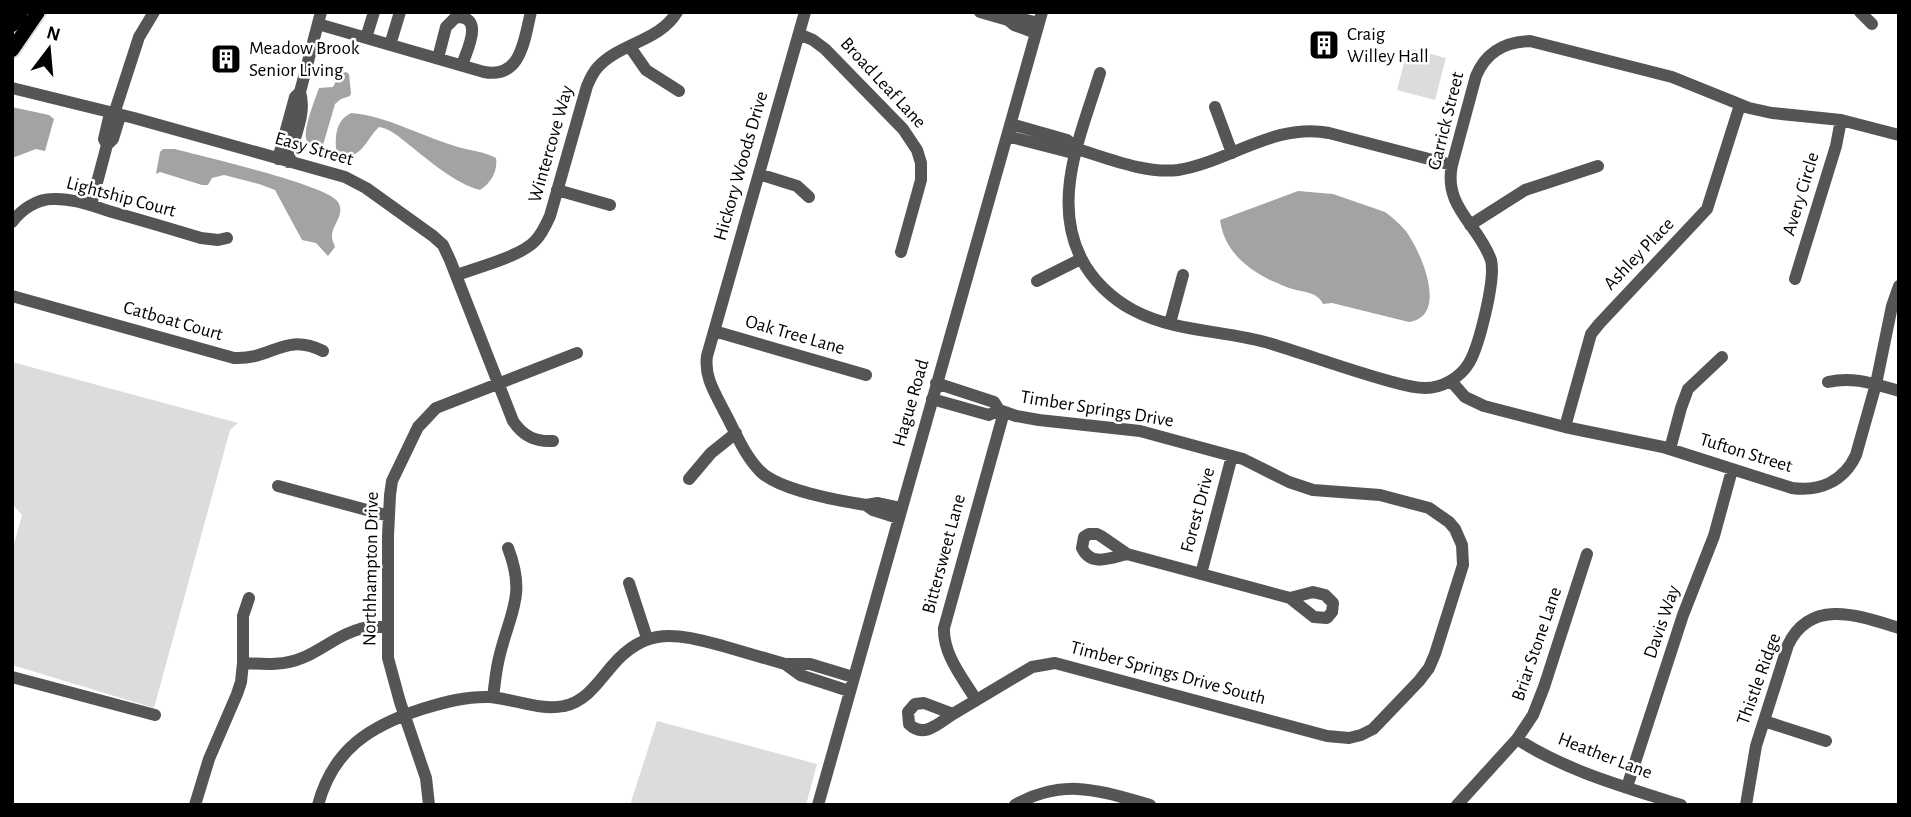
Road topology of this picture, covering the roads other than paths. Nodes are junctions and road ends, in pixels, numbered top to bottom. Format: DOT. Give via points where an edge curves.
graph roads {
  1 [pos="21,12"];
  2 [pos="38,12"];
  3 [pos="154,12"];
  4 [pos="374,12"];
  5 [pos="400,12"];
  6 [pos="531,12"];
  7 [pos="677,12"];
  8 [pos="805,12"];
  9 [pos="980,12"];
  10 [pos="1860,12"];
  11 [pos="319,18"];
  12 [pos="1039,23"];
  13 [pos="1872,24"];
  14 [pos="12,25"];
  15 [pos="799,34"];
  16 [pos="366,38"];
  17 [pos="390,45"];
  18 [pos="630,47"];
  19 [pos="12,50"];
  20 [pos="438,58"];
  21 [pos="462,65"];
  22 [pos="1100,74"];
  23 [pos="12,88"];
  24 [pos="679,91"];
  25 [pos="1740,106"];
  26 [pos="1215,107"];
  27 [pos="115,114"];
  28 [pos="1841,120"];
  29 [pos="1009,130"];
  30 [pos="1899,135"];
  31 [pos="1077,149"];
  32 [pos="1231,153"];
  33 [pos="283,160"];
  34 [pos="1452,165"];
  35 [pos="1598,166"];
  36 [pos="760,174"];
  37 [pos="557,190"];
  38 [pos="809,197"];
  39 [pos="90,205"];
  40 [pos="610,205"];
  41 [pos="12,222"];
  42 [pos="1470,225"];
  43 [pos="227,238"];
  44 [pos="901,252"];
  45 [pos="1081,258"];
  46 [pos="456,275"];
  47 [pos="1183,275"];
  48 [pos="1795,279"];
  49 [pos="1037,281"];
  50 [pos="1899,286"];
  51 [pos="12,296"];
  52 [pos="1170,323"];
  53 [pos="714,331"];
  54 [pos="323,351"];
  55 [pos="577,353"];
  56 [pos="1722,357"];
  57 [pos="866,375"];
  58 [pos="1451,381"];
  59 [pos="1828,382"];
  60 [pos="936,383"];
  61 [pos="497,384"];
  62 [pos="1876,384"];
  63 [pos="1899,391"];
  64 [pos="932,399"];
  65 [pos="1001,411"];
  66 [pos="1565,428"];
  67 [pos="736,433"];
  68 [pos="553,441"];
  69 [pos="1670,449"];
  70 [pos="1232,456"];
  71 [pos="1732,470"];
  72 [pos="689,479"];
  73 [pos="278,486"];
  74 [pos="899,513"];
  75 [pos="389,516"];
  76 [pos="508,548"];
  77 [pos="1127,554"];
  78 [pos="1587,554"];
  79 [pos="1201,574"];
  80 [pos="629,583"];
  81 [pos="250,598"];
  82 [pos="1290,598"];
  83 [pos="387,627"];
  84 [pos="1899,628"];
  85 [pos="647,638"];
  86 [pos="243,663"];
  87 [pos="785,664"];
  88 [pos="12,677"];
  89 [pos="853,677"];
  90 [pos="849,691"];
  91 [pos="493,697"];
  92 [pos="976,700"];
  93 [pos="953,714"];
  94 [pos="155,715"];
  95 [pos="404,715"];
  96 [pos="1764,721"];
  97 [pos="1380,724"];
  98 [pos="1517,739"];
  99 [pos="1826,741"];
  100 [pos="1627,787"];
  101 [pos="195,805"];
  102 [pos="318,805"];
  103 [pos="429,805"];
  104 [pos="818,805"];
  105 [pos="1015,805"];
  106 [pos="1150,805"];
  107 [pos="1457,805"];
  108 [pos="1681,805"];
  109 [pos="1746,805"];
  1 -- 14 [label="main road"];
  2 -- 19 [label="main road"];
  3 -- 27 [label="street" via="139,37"];
  4 -- 16 [label="street"];
  5 -- 17 [label="street"];
  6 -- 21 [label="street" via="518,58 509,68 489,73"];
  7 -- 18 [label="street, Wintercove Way" via="667,25"];
  8 -- 15 [label="street, Hickory Woods Drive"];
  9 -- 12 [label="street"];
  10 -- 13 [label="street"];
  11 -- 16 [label="street"];
  11 -- 33 [label="street" via="300,92 302,110"];
  12 -- 29 [label="street, Hague Road"];
  15 -- 36 [label="street, Hickory Woods Drive"];
  15 -- 44 [label="street, Broad Leaf Lane" via="825,49 914,145 921,180"];
  16 -- 17 [label="street"];
  17 -- 20 [label="street"];
  18 -- 24 [label="street" via="646,70"];
  18 -- 37 [label="street, Wintercove Way" via="604,61 591,78"];
  20 -- 21 [label="street"];
  20 -- 21 [label="street" via="446,27 456,17 464,17 472,30"];
  22 -- 31 [label="street"];
  23 -- 27 [label="street, Easy Street"];
  25 -- 28 [label="street, Garrick Street"];
  25 -- 34 [label="street, Garrick Street" via="1671,77 1518,41 1495,50 1480,66"];
  25 -- 66 [label="street, Ashley Place" via="1707,209 1591,334"];
  26 -- 32 [label="street"];
  27 -- 33 [label="street, Easy Street"];
  27 -- 39 [label="street" via="104,139 107,145"];
  28 -- 30 [label="street, Garrick Street"];
  28 -- 48 [label="street, Avery Circle"];
  29 -- 31 [label="street" via="1069,152"];
  29 -- 60 [label="street, Hague Road"];
  31 -- 32 [label="street" via="1165,171"];
  31 -- 45 [label="street" via="1068,203 1071,231"];
  32 -- 34 [label="street" via="1286,133 1311,130"];
  33 -- 46 [label="street, Easy Street" via="345,177 366,188 437,239"];
  34 -- 42 [label="street, Garrick Street" via="1451,191"];
  35 -- 42 [label="street" via="1525,190"];
  36 -- 38 [label="street" via="797,186"];
  36 -- 53 [label="street, Hickory Woods Drive"];
  37 -- 40 [label="street"];
  37 -- 46 [label="street, Wintercove Way" via="535,241"];
  39 -- 41 [label="street, Lightship Court" via="43,200"];
  39 -- 43 [label="street, Lightship Court" via="201,238"];
  42 -- 58 [label="street, Garrick Street" via="1487,252 1493,280 1472,358"];
  45 -- 49 [label="street"];
  45 -- 52 [label="street" via="1122,303"];
  46 -- 61 [label="street, Easy Street"];
  47 -- 52 [label="street"];
  50 -- 62 [label="street, Tufton Street"];
  51 -- 54 [label="street, Catboat Court" via="234,358 256,357 293,344"];
  52 -- 58 [label="street" via="1270,343 1414,387 1436,387"];
  53 -- 57 [label="street, Oak Tree Lane"];
  53 -- 67 [label="street, Hickory Woods Drive" via="707,356 708,378"];
  55 -- 61 [label="street, Northhampton Drive"];
  56 -- 69 [label="street" via="1689,389"];
  58 -- 66 [label="street, Tufton Street" via="1476,403"];
  59 -- 62 [label="street" via="1849,379"];
  60 -- 64 [label="street, Hague Road"];
  60 -- 65 [label="street, Timber Springs Drive" via="994,402"];
  61 -- 68 [label="street, Easy Street" via="518,428 538,440"];
  61 -- 75 [label="street, Northhampton Drive" via="443,404 423,421 392,481"];
  62 -- 63 [label="street"];
  62 -- 71 [label="street, Tufton Street" via="1856,455 1834,481 1800,489"];
  64 -- 65 [label="street, Timber Springs Drive" via="989,415"];
  64 -- 74 [label="street, Hague Road"];
  65 -- 70 [label="street, Timber Springs Drive" via="1132,430"];
  65 -- 92 [label="street, Bittersweet Lane" via="944,628 947,651"];
  66 -- 69 [label="street, Tufton Street"];
  67 -- 72 [label="street" via="710,453"];
  67 -- 74 [label="street, Hickory Woods Drive" via="755,465 781,485 840,501 878,503"];
  69 -- 71 [label="street, Tufton Street"];
  70 -- 79 [label="street, Forest Drive"];
  70 -- 97 [label="street, Timber Springs Drive" via="1313,490 1380,495 1429,508 1449,522 1460,538 1463,565 1435,654 1425,674"];
  71 -- 100 [label="street, Davis Way" via="1711,545"];
  73 -- 75 [label="street"];
  74 -- 89 [label="street, Hague Road"];
  75 -- 83 [label="street, Northhampton Drive"];
  76 -- 91 [label="street" via="517,598"];
  77 -- 79 [label="street, Forest Drive"];
  78 -- 98 [label="street, Briar Stone Lane" via="1538,704"];
  79 -- 82 [label="street, Forest Drive"];
  80 -- 85 [label="street"];
  81 -- 86 [label="street" via="243,616"];
  83 -- 86 [label="street" via="350,632 295,661"];
  83 -- 95 [label="street, Northhampton Drive" via="388,658"];
  84 -- 96 [label="street, Thistle Ridge" via="1836,613 1803,625 1788,645"];
  85 -- 87 [label="street" via="690,637"];
  85 -- 91 [label="street" via="622,654 575,703 549,707"];
  86 -- 101 [label="street" via="237,694 209,758"];
  87 -- 89 [label="street" via="810,664"];
  87 -- 90 [label="street" via="800,676"];
  88 -- 94 [label="street"];
  89 -- 90 [label="street, Hague Road"];
  90 -- 104 [label="street, Hague Road"];
  91 -- 95 [label="street" via="453,700"];
  92 -- 93 [label="street, Timber Springs Drive South"];
  92 -- 97 [label="street, Timber Springs Drive South" via="1032,667 1055,663 1336,738 1361,736"];
  95 -- 102 [label="street" via="351,745 331,772"];
  95 -- 103 [label="street, Northhampton Drive" via="426,778"];
  96 -- 99 [label="street"];
  96 -- 109 [label="street, Thistle Ridge"];
  98 -- 100 [label="street, Heather Lane" via="1581,771"];
  98 -- 107 [label="street, Briar Stone Lane"];
  100 -- 108 [label="street, Heather Lane"];
  105 -- 106 [label="street" via="1036,794 1072,788"];
}
